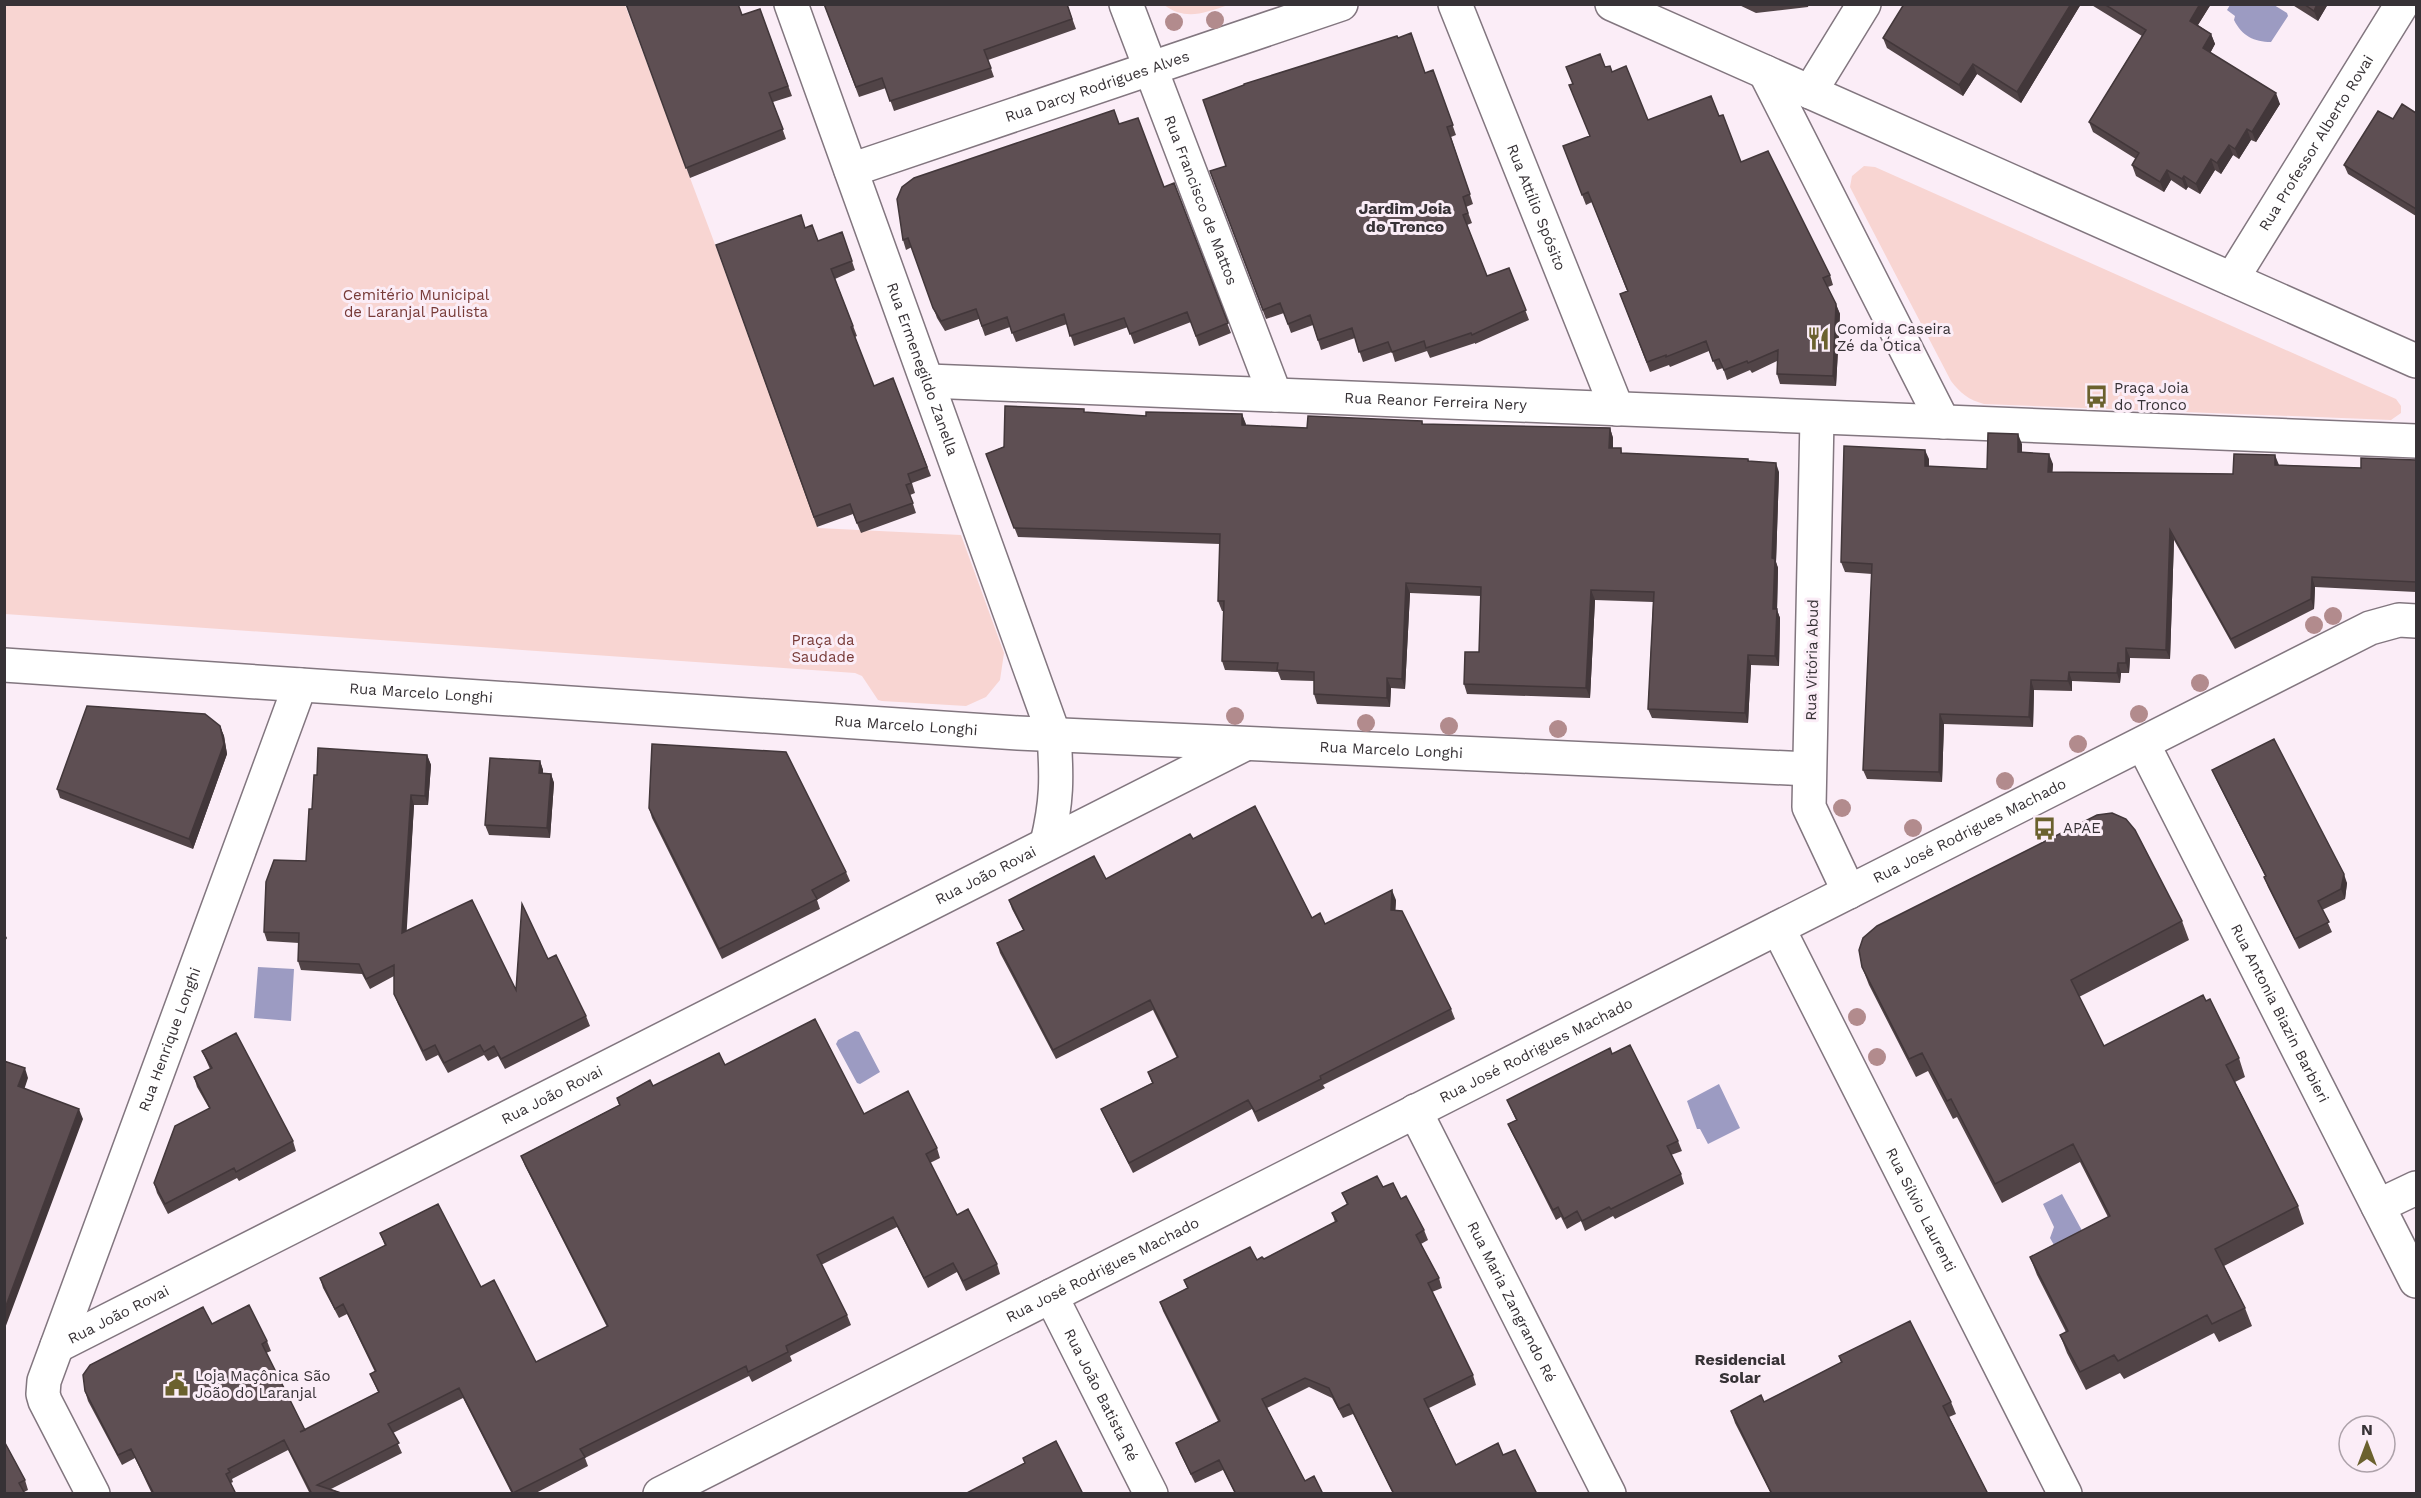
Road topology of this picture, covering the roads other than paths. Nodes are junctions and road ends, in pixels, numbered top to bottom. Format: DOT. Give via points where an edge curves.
graph roads {
  1 [pos="791,4"];
  2 [pos="1126,4"];
  3 [pos="1341,4"];
  4 [pos="1455,4"];
  5 [pos="1612,4"];
  6 [pos="1864,4"];
  7 [pos="2402,4"];
  8 [pos="1151,70"];
  9 [pos="1766,72"];
  10 [pos="1810,92"];
  11 [pos="852,170"];
  12 [pos="2232,279"];
  13 [pos="2416,361"];
  14 [pos="928,381"];
  15 [pos="1275,395"];
  16 [pos="1617,409"];
  17 [pos="1817,418"];
  18 [pos="1943,422"];
  19 [pos="2416,441"];
  20 [pos="2416,621"];
  21 [pos="4,665"];
  22 [pos="300,686"];
  23 [pos="1054,735"];
  24 [pos="1246,743"];
  25 [pos="2143,744"];
  26 [pos="1809,769"];
  27 [pos="1047,843"];
  28 [pos="1849,892"];
  29 [pos="1778,928"];
  30 [pos="1415,1112"];
  31 [pos="2416,1188"];
  32 [pos="2378,1206"];
  33 [pos="2416,1281"];
  34 [pos="1050,1296"];
  35 [pos="57,1346"];
  36 [pos="93,1494"];
  37 [pos="660,1494"];
  38 [pos="1151,1494"];
  39 [pos="1609,1494"];
  40 [pos="2065,1494"];
  1 -- 11 [label="street, Rua Ermenegildo Zanella"];
  2 -- 8 [label="street, Rua Francisco de Mattos"];
  3 -- 8 [label="street, Rua Darcy Rodrigues Alves"];
  4 -- 16 [label="street, Rua Attílio Spósito"];
  5 -- 9 [label="street"];
  6 -- 10 [label="street"];
  7 -- 12 [label="street, Rua Professor Alberto Rovai"];
  8 -- 11 [label="street, Rua Darcy Rodrigues Alves"];
  8 -- 15 [label="street, Rua Francisco de Mattos"];
  9 -- 10 [label="street"];
  9 -- 18 [label="street"];
  10 -- 12 [label="street"];
  11 -- 14 [label="street, Rua Ermenegildo Zanella"];
  12 -- 13 [label="street"];
  14 -- 15 [label="street, Rua Reanor Ferreira Nery"];
  14 -- 23 [label="street, Rua Ermenegildo Zanella"];
  15 -- 16 [label="street, Rua Reanor Ferreira Nery"];
  16 -- 17 [label="street, Rua Reanor Ferreira Nery"];
  17 -- 18 [label="street, Rua Reanor Ferreira Nery"];
  17 -- 26 [label="street, Rua Vitória Abud"];
  18 -- 19 [label="street, Rua Reanor Ferreira Nery"];
  20 -- 25 [label="street, Rua José Rodrigues Machado" via="2399,620 2370,628"];
  21 -- 22 [label="street, Rua Marcelo Longhi"];
  22 -- 23 [label="street, Rua Marcelo Longhi"];
  22 -- 35 [label="street, Rua Henrique Longhi"];
  23 -- 24 [label="street, Rua Marcelo Longhi"];
  23 -- 27 [label="street, Rua João Rovai" via="1056,808"];
  24 -- 26 [label="street, Rua Marcelo Longhi"];
  24 -- 27 [label="street, Rua João Rovai"];
  25 -- 28 [label="street, Rua José Rodrigues Machado"];
  25 -- 32 [label="street, Rua Antonia Biazin Barbieri"];
  26 -- 28 [label="street, Rua Vitória Abud" via="1809,807"];
  27 -- 35 [label="street, Rua João Rovai"];
  28 -- 29 [label="street, Rua José Rodrigues Machado"];
  29 -- 30 [label="street, Rua José Rodrigues Machado"];
  29 -- 40 [label="street, Rua Sílvio Laurenti"];
  30 -- 34 [label="street, Rua José Rodrigues Machado"];
  30 -- 39 [label="street, Rua Maria Zangrando Ré"];
  31 -- 32 [label="street"];
  32 -- 33 [label="street, Rua Antonia Biazin Barbieri"];
  34 -- 37 [label="street, Rua José Rodrigues Machado"];
  34 -- 38 [label="street, Rua João Batista Ré"];
  35 -- 36 [label="street, Rua Henrique Longhi" via="43,1394"];
}
